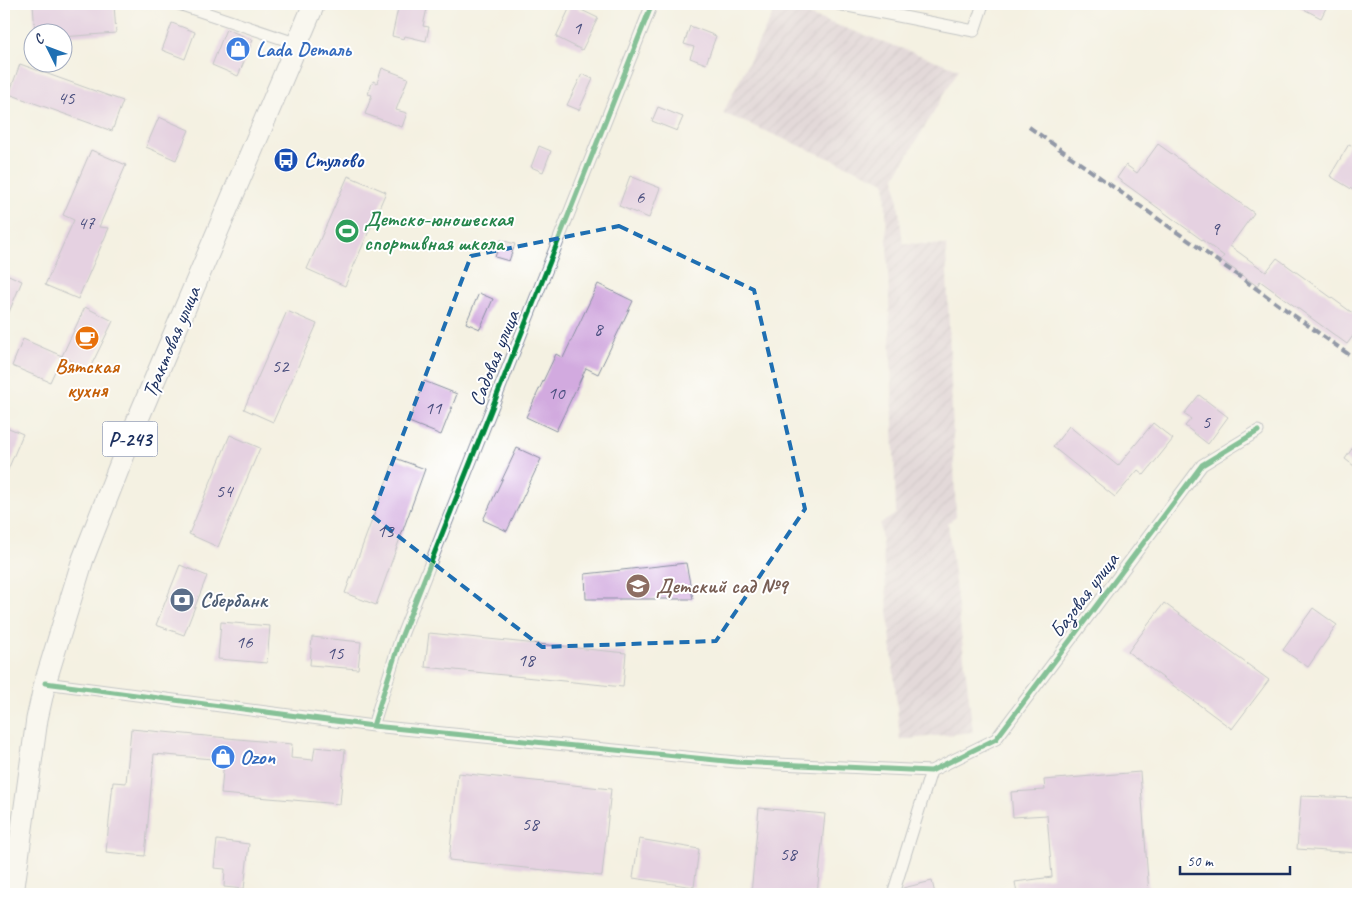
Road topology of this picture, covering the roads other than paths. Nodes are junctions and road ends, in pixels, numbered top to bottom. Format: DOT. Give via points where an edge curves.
graph roads {
  1 [pos="179,4"];
  2 [pos="314,4"];
  3 [pos="652,4"];
  4 [pos="838,4"];
  5 [pos="983,4"];
  6 [pos="298,44"];
  7 [pos="1258,431"];
  8 [pos="45,683"];
  9 [pos="373,726"];
  10 [pos="931,771"];
  11 [pos="14,894"];
  12 [pos="893,894"];
  1 -- 6 [label="street"];
  2 -- 6 [label="highway, Трактовая улица / Р-243"];
  3 -- 9 [label="street, Садовая улица" via="400,640"];
  4 -- 5 [label="street" via="974,31"];
  6 -- 8 [label="highway, Трактовая улица / Р-243" via="83,559"];
  7 -- 10 [label="street, Базовая улица" via="1202,465 996,739"];
  8 -- 9 [label="street"];
  8 -- 11 [label="highway, Трактовая улица / Р-243" via="37,720"];
  9 -- 10 [label="street" via="736,762"];
  10 -- 12 [label="street"];
}
